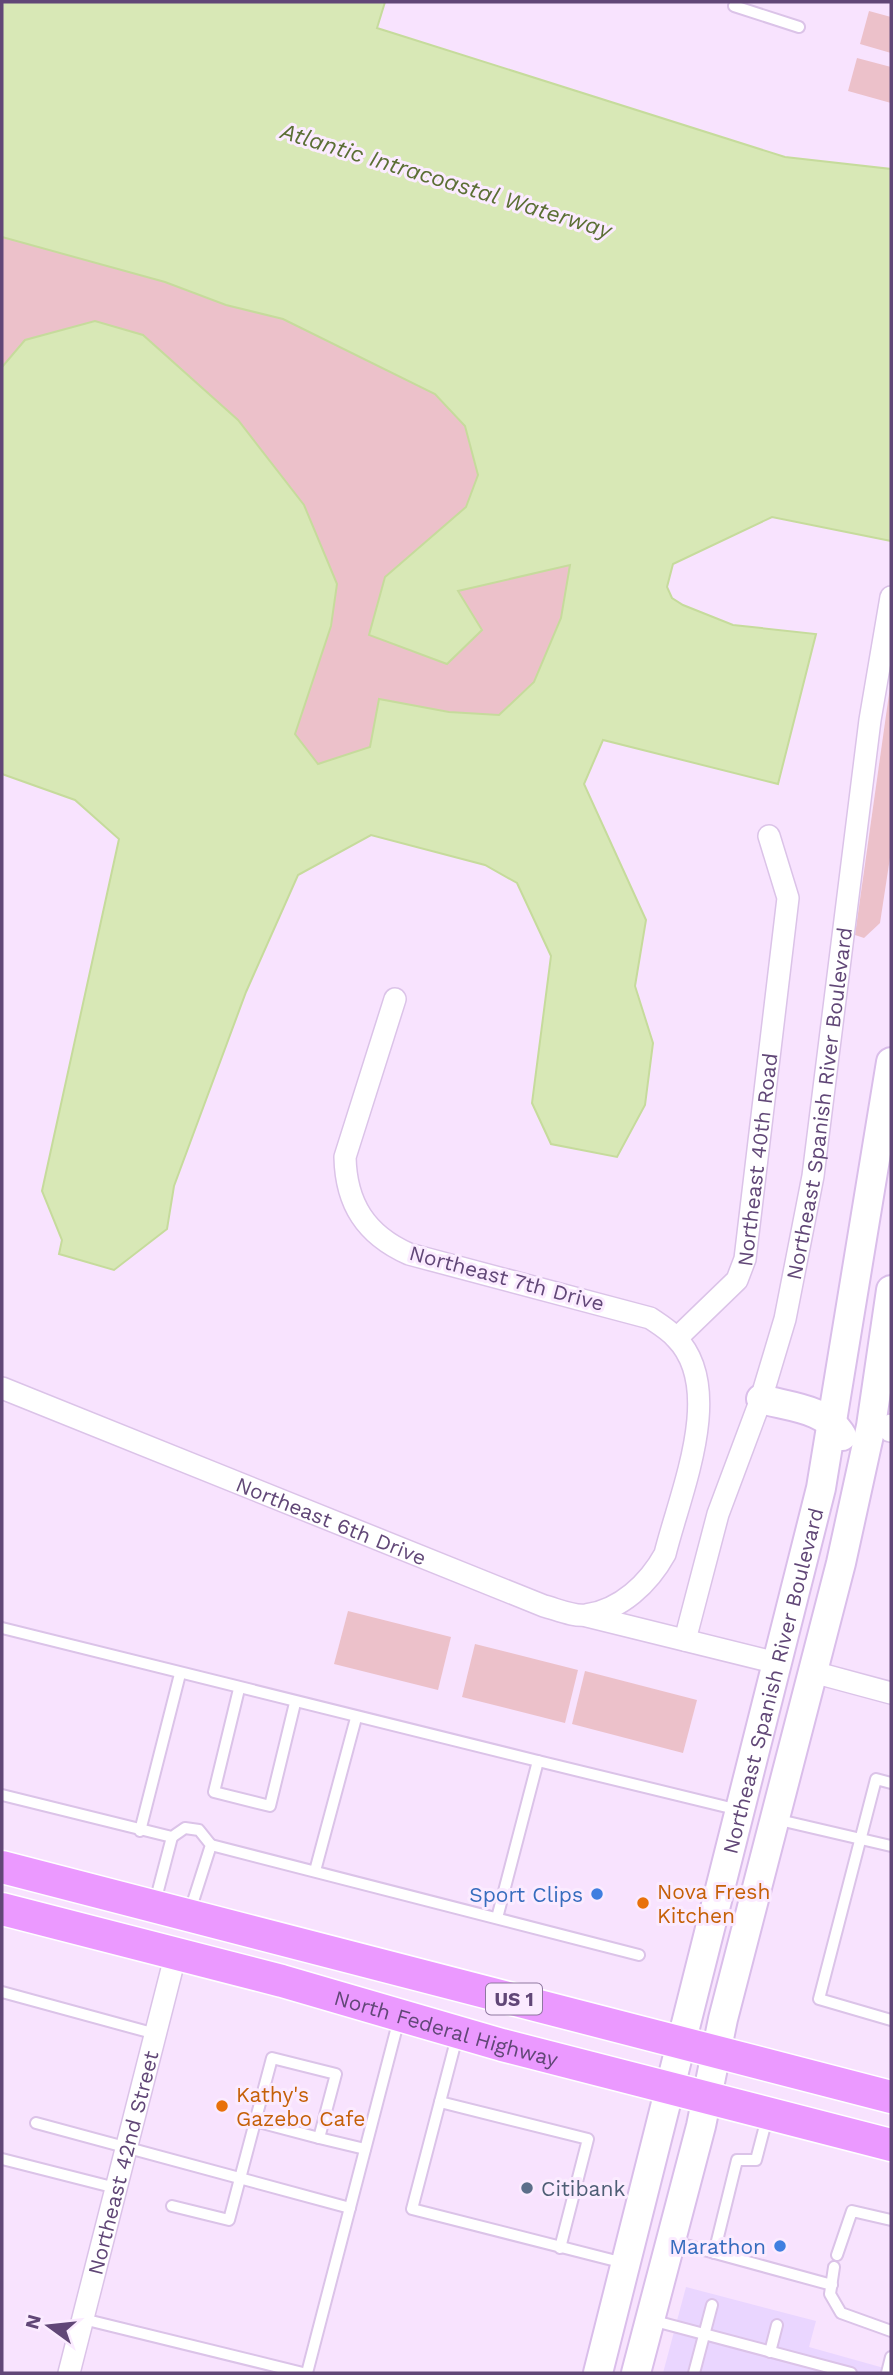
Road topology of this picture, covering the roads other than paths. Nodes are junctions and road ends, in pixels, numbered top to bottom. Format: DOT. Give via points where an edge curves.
graph roads {
  1 [pos="734,6"];
  2 [pos="799,27"];
  3 [pos="891,597"];
  4 [pos="769,836"];
  5 [pos="395,999"];
  6 [pos="891,1062"];
  7 [pos="860,1250"];
  8 [pos="891,1290"];
  9 [pos="677,1338"];
  10 [pos="2,1388"];
  11 [pos="761,1399"];
  12 [pos="833,1424"];
  13 [pos="886,1428"];
  14 [pos="841,1563"];
  15 [pos="584,1616"];
  16 [pos="2,1628"];
  17 [pos="685,1640"];
  18 [pos="776,1663"];
  19 [pos="813,1672"];
  20 [pos="180,1674"];
  21 [pos="239,1689"];
  22 [pos="891,1693"];
  23 [pos="295,1703"];
  24 [pos="356,1718"];
  25 [pos="538,1762"];
  26 [pos="891,1783"];
  27 [pos="2,1795"];
  28 [pos="739,1810"];
  29 [pos="775,1819"];
  30 [pos="140,1831"];
  31 [pos="172,1838"];
  32 [pos="860,1839"];
  33 [pos="211,1845"];
  34 [pos="891,1846"];
  35 [pos="2,1867"];
  36 [pos="315,1871"];
  37 [pos="154,1906"];
  38 [pos="2,1909"];
  39 [pos="188,1915"];
  40 [pos="497,1918"];
  41 [pos="259,1933"];
  42 [pos="106,1935"];
  43 [pos="176,1953"];
  44 [pos="639,1955"];
  45 [pos="2,1992"];
  46 [pos="400,2017"];
  47 [pos="891,2020"];
  48 [pos="458,2033"];
  49 [pos="156,2034"];
  50 [pos="681,2042"];
  51 [pos="716,2052"];
  52 [pos="670,2089"];
  53 [pos="891,2096"];
  54 [pos="707,2098"];
  55 [pos="440,2102"];
  56 [pos="768,2113"];
  57 [pos="256,2121"];
  58 [pos="36,2123"];
  59 [pos="319,2138"];
  60 [pos="891,2145"];
  61 [pos="127,2147"];
  62 [pos="365,2150"];
  63 [pos="2,2158"];
  64 [pos="240,2178"];
  65 [pos="116,2188"];
  66 [pos="172,2206"];
  67 [pos="350,2208"];
  68 [pos="891,2220"];
  69 [pos="671,2241"];
  70 [pos="560,2248"];
  71 [pos="714,2253"];
  72 [pos="837,2255"];
  73 [pos="627,2263"];
  74 [pos="834,2267"];
  75 [pos="832,2286"];
  76 [pos="712,2305"];
  77 [pos="83,2319"];
  78 [pos="650,2320"];
  79 [pos="776,2325"];
  80 [pos="891,2330"];
  81 [pos="704,2334"];
  82 [pos="770,2352"];
  83 [pos="891,2357"];
  84 [pos="69,2373"];
  85 [pos="305,2373"];
  86 [pos="598,2373"];
  87 [pos="636,2373"];
  88 [pos="694,2373"];
  89 [pos="851,2373"];
  90 [pos="887,2373"];
  1 -- 2 [label="lane"];
  3 -- 11 [label="street, Northeast Spanish River Boulevard" via="868,733 807,1216 785,1319"];
  4 -- 9 [label="street, Northeast 40th Road" via="788,898 745,1259 737,1280"];
  5 -- 9 [label="street, Northeast 7th Drive" via="345,1157 350,1198 367,1225 409,1254 632,1311"];
  6 -- 7 [label="main road, Northeast Spanish River Boulevard"];
  7 -- 12 [label="main road, Northeast Spanish River Boulevard"];
  7 -- 13 [label="main road" via="856,1394 863,1417"];
  8 -- 13 [label="main road, Northeast Spanish River Boulevard"];
  9 -- 15 [label="street" via="693,1363 701,1404 664,1553 655,1572 615,1606"];
  10 -- 15 [label="street, Northeast 6th Drive" via="544,1606"];
  11 -- 12 [label="main road" via="815,1413"];
  11 -- 17 [label="street, Northeast Spanish River Boulevard" via="718,1514"];
  12 -- 14 [label="main road" via="848,1455"];
  12 -- 18 [label="main road, Northeast Spanish River Boulevard"];
  13 -- 14 [label="main road, Northeast Spanish River Boulevard"];
  14 -- 19 [label="main road, Northeast Spanish River Boulevard"];
  15 -- 17 [label="street, Northeast 6th Drive"];
  16 -- 20 [label="lane"];
  17 -- 18 [label="street, Northeast 6th Drive"];
  18 -- 28 [label="main road, Northeast Spanish River Boulevard"];
  19 -- 22 [label="street"];
  19 -- 29 [label="main road, Northeast Spanish River Boulevard"];
  20 -- 21 [label="lane"];
  20 -- 30 [label="lane"];
  21 -- 23 [label="lane"];
  21 -- 23 [label="lane" via="214,1792 270,1806"];
  23 -- 24 [label="lane"];
  24 -- 25 [label="lane"];
  24 -- 36 [label="lane"];
  25 -- 28 [label="lane"];
  25 -- 40 [label="lane"];
  26 -- 32 [label="lane" via="876,1779"];
  27 -- 30 [label="lane"];
  28 -- 50 [label="main road, Northeast Spanish River Boulevard"];
  29 -- 32 [label="lane"];
  29 -- 51 [label="main road, Northeast Spanish River Boulevard"];
  30 -- 31 [label="lane"];
  31 -- 33 [label="lane" via="192,1828 204,1833"];
  31 -- 37 [label="lane"];
  32 -- 34 [label="lane"];
  32 -- 47 [label="lane" via="819,1999"];
  33 -- 36 [label="lane"];
  33 -- 39 [label="lane"];
  35 -- 37 [label="main road, North Federal Highway / US 1"];
  36 -- 40 [label="lane"];
  37 -- 39 [label="main road, North Federal Highway / US 1"];
  38 -- 42 [label="main road, North Federal Highway / US 1"];
  39 -- 41 [label="main road, North Federal Highway / US 1"];
  39 -- 42 [label="main road" via="155,1934"];
  40 -- 44 [label="lane"];
  41 -- 43 [label="main road" via="194,1941"];
  41 -- 50 [label="main road, North Federal Highway / US 1"];
  42 -- 43 [label="main road, North Federal Highway / US 1"];
  43 -- 46 [label="main road, North Federal Highway / US 1"];
  43 -- 49 [label="street, Northeast 42nd Street"];
  45 -- 49 [label="lane"];
  46 -- 48 [label="main road, North Federal Highway / US 1"];
  46 -- 62 [label="lane"];
  48 -- 52 [label="main road, North Federal Highway / US 1"];
  48 -- 55 [label="lane"];
  49 -- 61 [label="street, Northeast 42nd Street"];
  50 -- 51 [label="main road, North Federal Highway / US 1"];
  50 -- 52 [label="main road, Northeast Spanish River Boulevard"];
  51 -- 53 [label="main road, North Federal Highway / US 1"];
  51 -- 54 [label="main road, Northeast Spanish River Boulevard"];
  52 -- 54 [label="main road, North Federal Highway / US 1"];
  52 -- 73 [label="main road, Northeast Spanish River Boulevard"];
  54 -- 56 [label="main road, North Federal Highway / US 1"];
  54 -- 69 [label="main road, Northeast Spanish River Boulevard"];
  55 -- 70 [label="lane" via="412,2209"];
  55 -- 70 [label="lane" via="588,2139"];
  56 -- 60 [label="main road, North Federal Highway / US 1"];
  56 -- 71 [label="lane" via="756,2160 737,2160"];
  57 -- 59 [label="lane"];
  57 -- 59 [label="lane" via="272,2058 336,2074"];
  57 -- 64 [label="lane"];
  58 -- 61 [label="lane"];
  59 -- 62 [label="lane"];
  61 -- 64 [label="lane"];
  61 -- 65 [label="street, Northeast 42nd Street"];
  62 -- 67 [label="lane"];
  63 -- 65 [label="lane"];
  64 -- 66 [label="lane" via="229,2220"];
  64 -- 67 [label="lane"];
  65 -- 77 [label="street, Northeast 42nd Street"];
  67 -- 85 [label="lane"];
  68 -- 72 [label="lane" via="852,2211"];
  69 -- 71 [label="lane"];
  69 -- 78 [label="main road, Northeast Spanish River Boulevard"];
  70 -- 73 [label="lane"];
  71 -- 75 [label="lane"];
  73 -- 86 [label="main road, Northeast Spanish River Boulevard"];
  74 -- 75 [label="lane"];
  75 -- 80 [label="lane" via="830,2294 841,2313"];
  76 -- 81 [label="lane"];
  77 -- 84 [label="street, Northeast 42nd Street"];
  77 -- 85 [label="lane"];
  78 -- 81 [label="lane"];
  78 -- 87 [label="main road, Northeast Spanish River Boulevard"];
  79 -- 82 [label="lane"];
  81 -- 82 [label="lane"];
  81 -- 88 [label="lane"];
  82 -- 89 [label="lane"];
  83 -- 90 [label="lane"];
}
